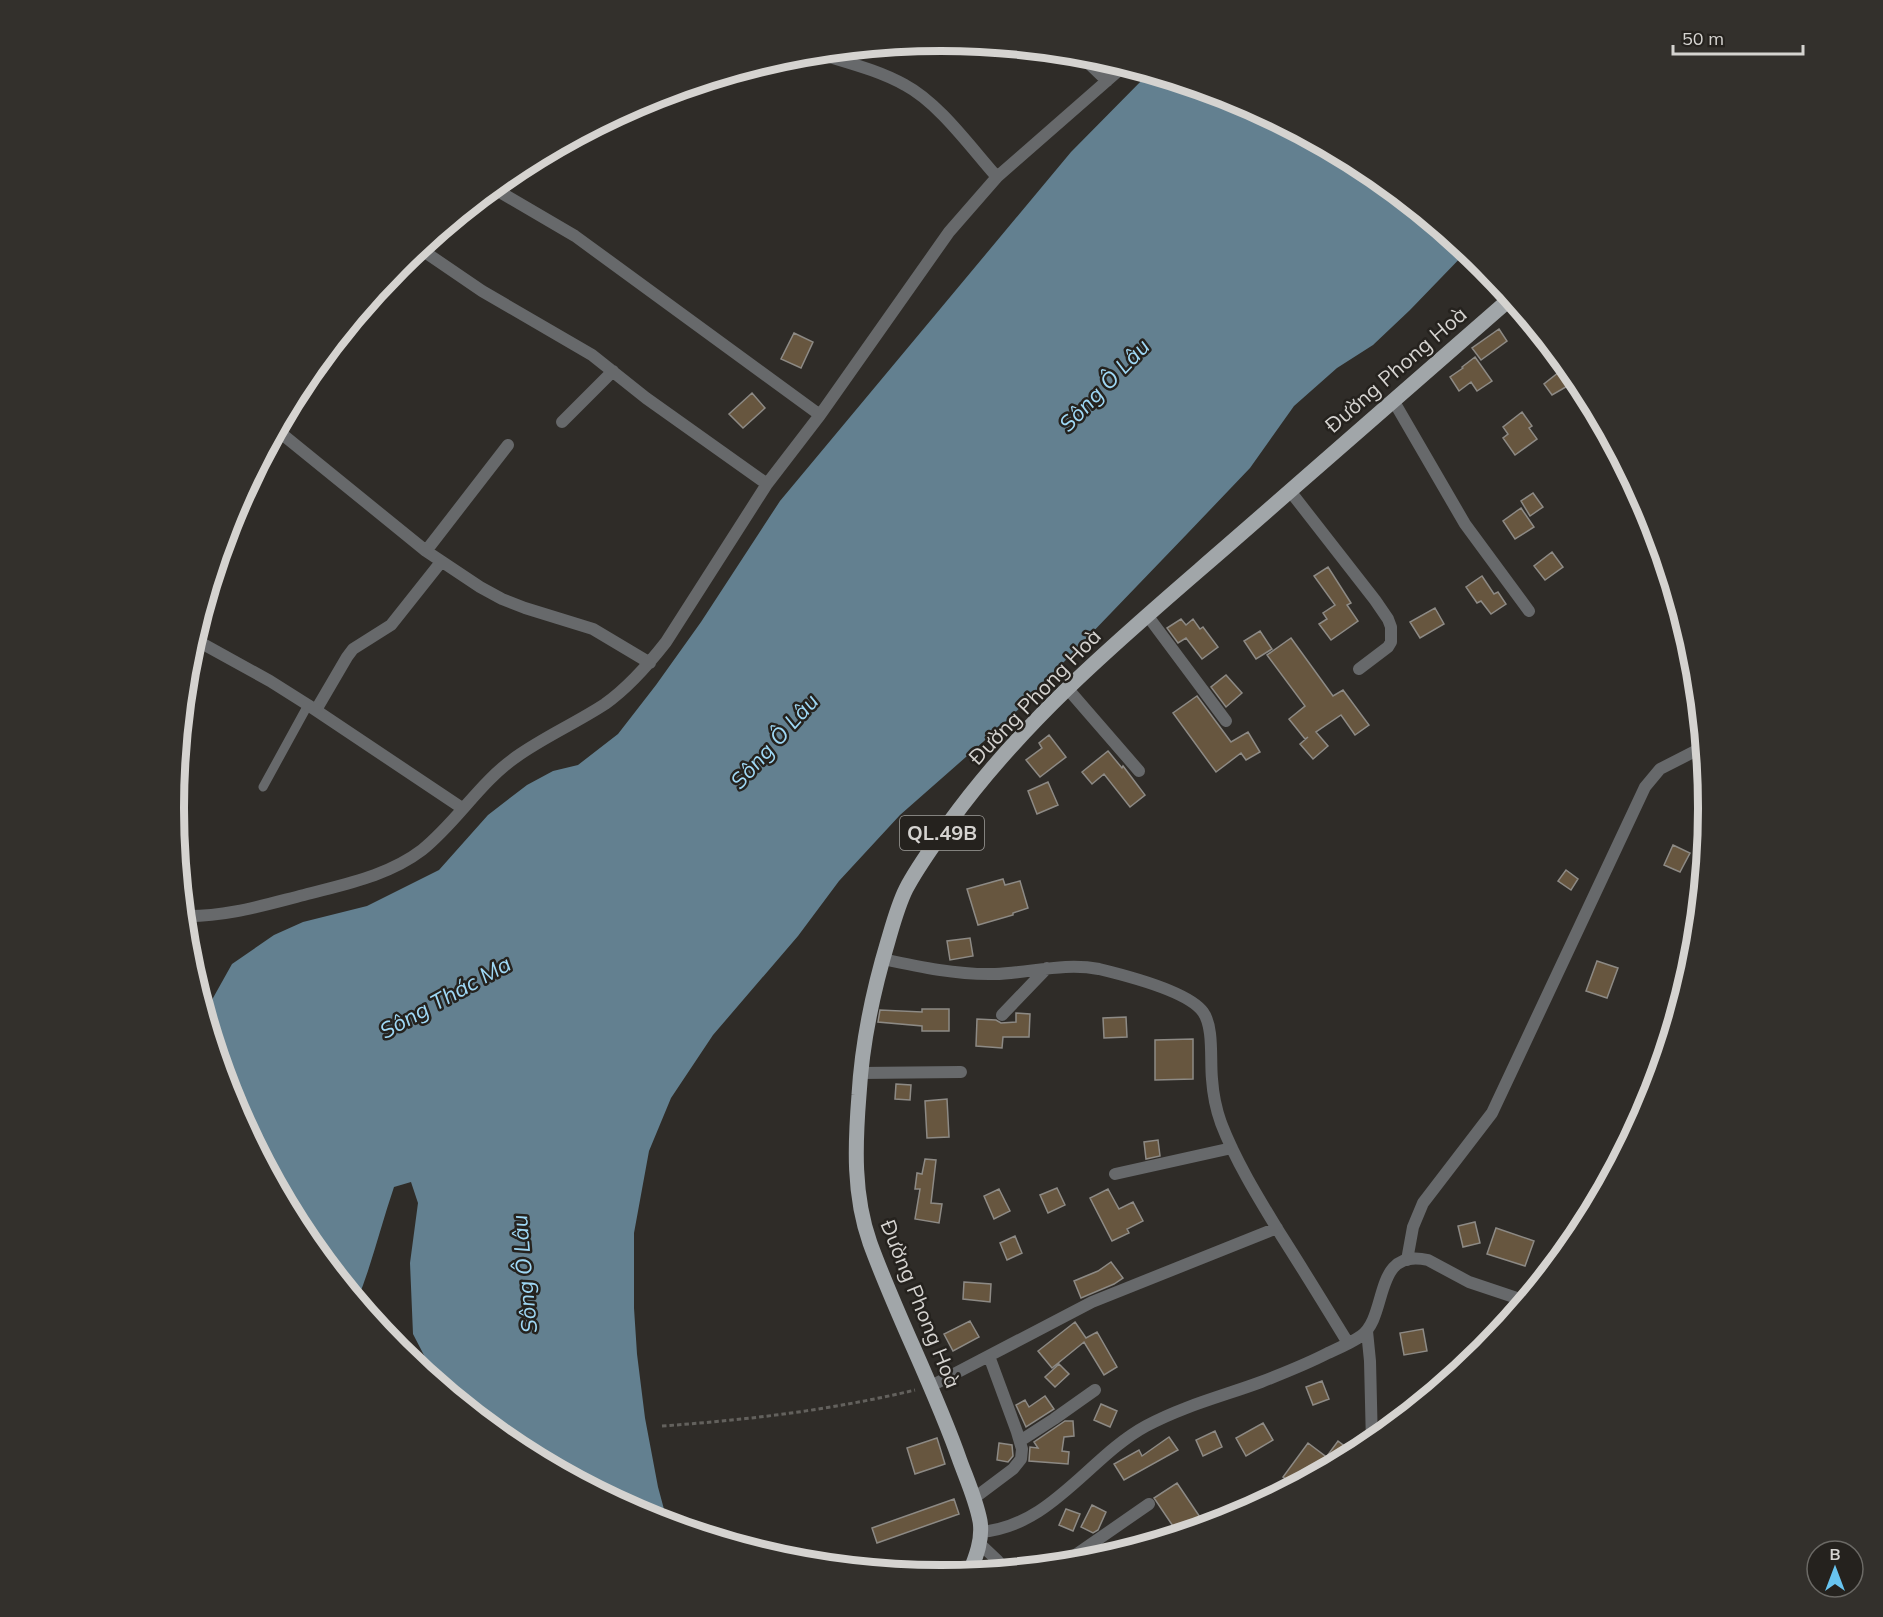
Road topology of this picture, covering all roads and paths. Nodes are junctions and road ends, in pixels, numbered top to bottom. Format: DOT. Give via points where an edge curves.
graph roads {
  1 [pos="834,59"];
  2 [pos="1092,67"];
  3 [pos="1117,72"];
  4 [pos="1107,81"];
  5 [pos="997,177"];
  6 [pos="501,193"];
  7 [pos="427,253"];
  8 [pos="1505,303"];
  9 [pos="613,371"];
  10 [pos="1393,400"];
  11 [pos="820,415"];
  12 [pos="562,422"];
  13 [pos="283,435"];
  14 [pos="508,445"];
  15 [pos="767,484"];
  16 [pos="1290,491"];
  17 [pos="426,551"];
  18 [pos="441,562"];
  19 [pos="1529,611"];
  20 [pos="1147,615"];
  21 [pos="203,644"];
  22 [pos="650,663"];
  23 [pos="1359,669"];
  24 [pos="1067,688"];
  25 [pos="312,708"];
  26 [pos="1226,721"];
  27 [pos="1696,750"];
  28 [pos="1139,771"];
  29 [pos="263,787"];
  30 [pos="462,808"];
  31 [pos="192,916"];
  32 [pos="883,958"];
  33 [pos="1047,968"];
  34 [pos="1002,1015"];
  35 [pos="961,1072"];
  36 [pos="860,1073"];
  37 [pos="1232,1148"];
  38 [pos="1114,1174"];
  39 [pos="1277,1228"];
  40 [pos="1407,1260"];
  41 [pos="1519,1299"];
  42 [pos="1367,1331"];
  43 [pos="1348,1343"];
  44 [pos="989,1356"];
  45 [pos="931,1386"];
  46 [pos="1095,1390"];
  47 [pos="662,1426"];
  48 [pos="1372,1431"];
  49 [pos="1020,1441"];
  50 [pos="973,1499"];
  51 [pos="1149,1504"];
  52 [pos="980,1538"];
  53 [pos="1078,1553"];
  54 [pos="1000,1563"];
  55 [pos="973,1565"];
  1 -- 5 [label="street" via="893,79 916,92"];
  2 -- 4 [label="street"];
  3 -- 4 [label="street"];
  4 -- 5 [label="street"];
  5 -- 11 [label="street" via="936,249"];
  6 -- 11 [label="street" via="575,236"];
  7 -- 9 [label="street"];
  8 -- 10 [label="main road, Đường Phong Hoà / QL.49B"];
  9 -- 12 [label="street"];
  9 -- 15 [label="street"];
  10 -- 16 [label="main road, Đường Phong Hoà / QL.49B"];
  10 -- 19 [label="street" via="1465,524"];
  11 -- 15 [label="street"];
  13 -- 17 [label="street"];
  14 -- 17 [label="street"];
  15 -- 22 [label="street"];
  16 -- 20 [label="main road, Đường Phong Hoà / QL.49B"];
  16 -- 23 [label="street" via="1388,619 1392,635 1388,647"];
  17 -- 18 [label="street"];
  18 -- 22 [label="street" via="502,599 593,629"];
  18 -- 25 [label="street" via="391,625 353,649"];
  20 -- 24 [label="main road, Đường Phong Hoà / QL.49B"];
  20 -- 26 [label="street"];
  21 -- 25 [label="street"];
  22 -- 30 [label="street" via="605,704 496,772"];
  24 -- 28 [label="street"];
  24 -- 32 [label="main road, Đường Phong Hoà / QL.49B" via="990,770 925,857 904,892"];
  25 -- 29 [label="lane"];
  25 -- 30 [label="street"];
  27 -- 40 [label="street" via="1660,769 1645,787 1492,1113 1424,1203 1413,1227"];
  30 -- 31 [label="street" via="421,850 366,879 240,912"];
  32 -- 33 [label="street" via="972,974"];
  32 -- 36 [label="main road, Đường Phong Hoà / QL.49B"];
  33 -- 34 [label="street"];
  33 -- 37 [label="street" via="1082,967 1112,972 1165,989 1200,1009 1208,1025 1216,1107"];
  35 -- 36 [label="street"];
  36 -- 45 [label="main road, Đường Phong Hoà / QL.49B" via="856,1167 859,1203 875,1256"];
  37 -- 38 [label="street"];
  37 -- 39 [label="street"];
  39 -- 43 [label="street"];
  39 -- 44 [label="street" via="1092,1302"];
  40 -- 41 [label="street" via="1428,1260 1469,1282"];
  40 -- 42 [label="street" via="1389,1273"];
  42 -- 43 [label="street"];
  42 -- 48 [label="street"];
  43 -- 52 [label="street" via="1302,1366 1145,1427 1048,1506"];
  44 -- 45 [label="street"];
  44 -- 49 [label="street"];
  45 -- 47 [label="path" via="807,1411"];
  45 -- 50 [label="main road, Đường Phong Hoà / QL.49B"];
  46 -- 49 [label="street"];
  49 -- 50 [label="street" via="1022,1455 1018,1464"];
  50 -- 52 [label="main road, Đường Phong Hoà / QL.49B" via="980,1519"];
  51 -- 53 [label="street"];
  52 -- 54 [label="street"];
  52 -- 55 [label="main road, Đường Phong Hoà / QL.49B"];
}
